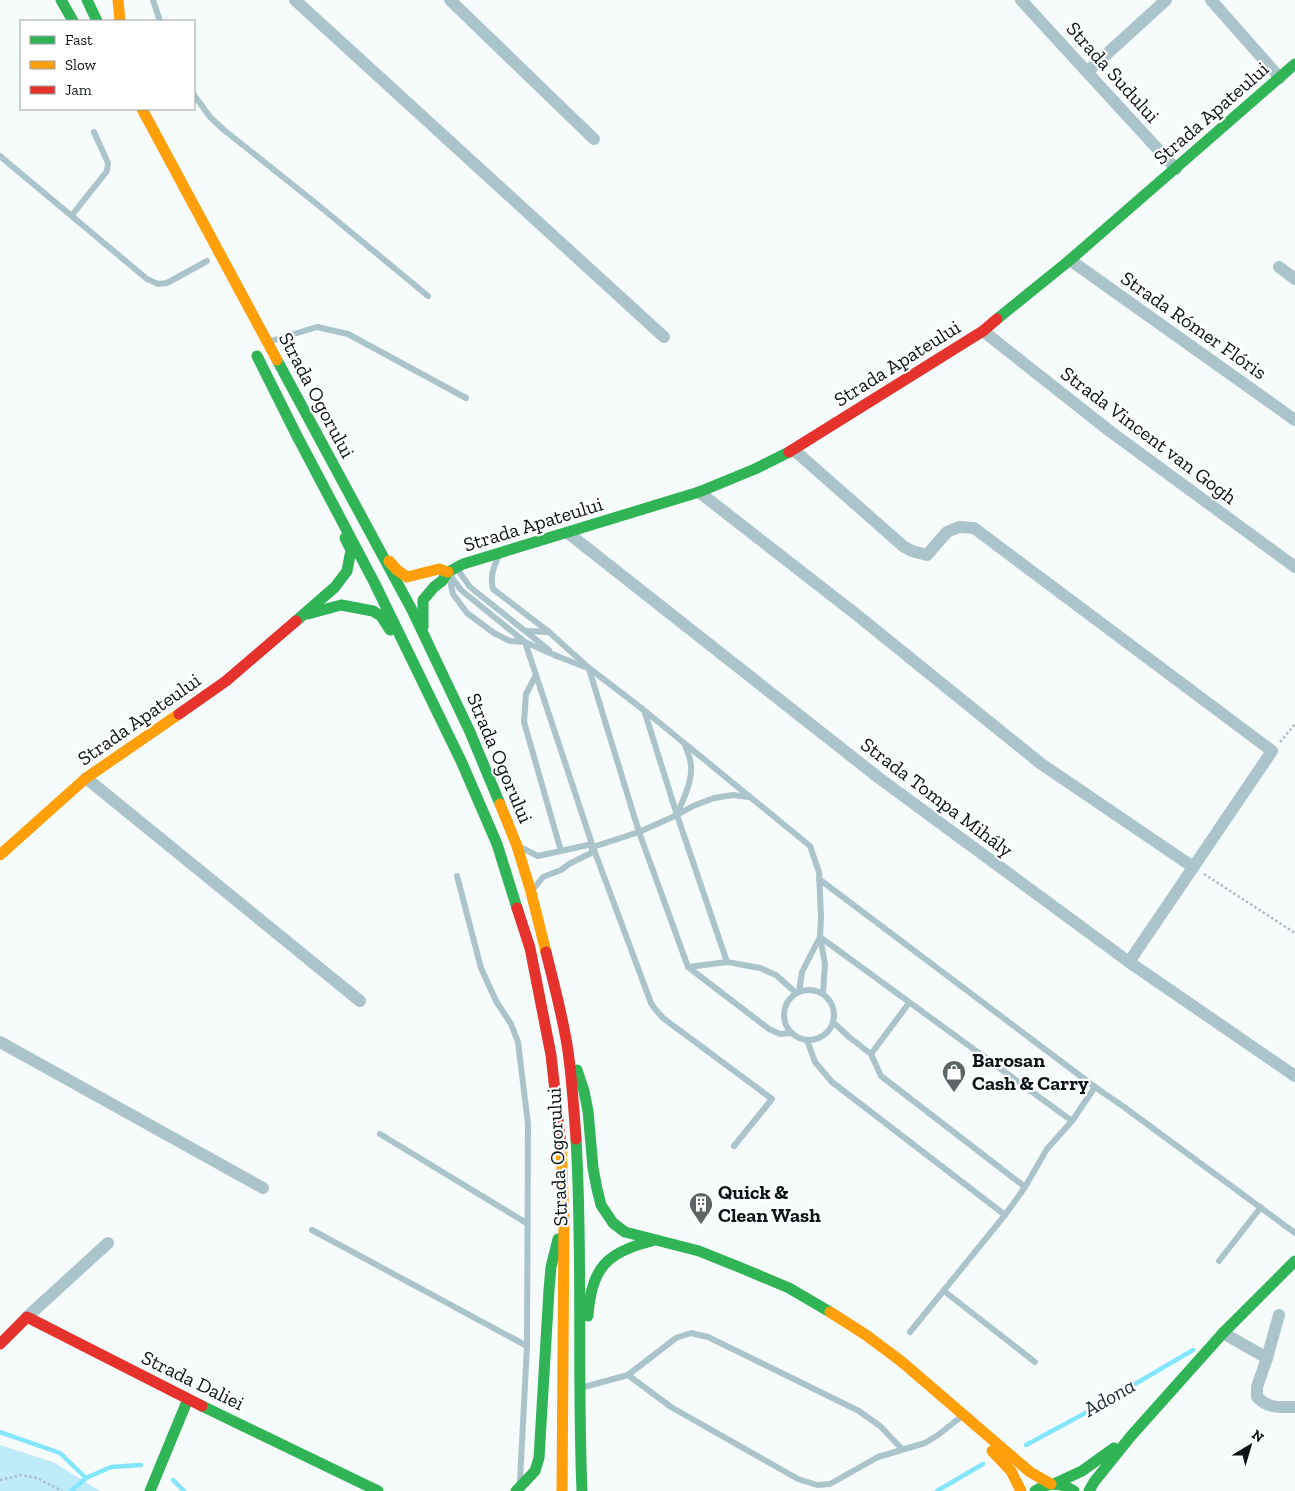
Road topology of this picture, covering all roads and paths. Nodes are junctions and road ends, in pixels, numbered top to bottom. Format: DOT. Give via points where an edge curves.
graph roads {
  1 [pos="61,0"];
  2 [pos="73,0"];
  3 [pos="87,0"];
  4 [pos="118,0"];
  5 [pos="153,0"];
  6 [pos="295,0"];
  7 [pos="450,0"];
  8 [pos="1021,0"];
  9 [pos="1166,0"];
  10 [pos="1212,0"];
  11 [pos="73,20"];
  12 [pos="83,20"];
  13 [pos="97,20"];
  14 [pos="120,20"];
  15 [pos="160,20"];
  16 [pos="1295,64"];
  17 [pos="1088,71"];
  18 [pos="1280,78"];
  19 [pos="195,96"];
  20 [pos="142,110"];
  21 [pos="147,110"];
  22 [pos="94,132"];
  23 [pos="156,137"];
  24 [pos="594,139"];
  25 [pos="0,156"];
  26 [pos="1176,170"];
  27 [pos="72,215"];
  28 [pos="1070,260"];
  29 [pos="207,261"];
  30 [pos="1279,267"];
  31 [pos="1295,279"];
  32 [pos="428,296"];
  33 [pos="983,331"];
  34 [pos="664,337"];
  35 [pos="268,342"];
  36 [pos="253,348"];
  37 [pos="466,398"];
  38 [pos="1295,420"];
  39 [pos="297,436"];
  40 [pos="794,450"];
  41 [pos="699,492"];
  42 [pos="568,533"];
  43 [pos="376,543"];
  44 [pos="500,554"];
  45 [pos="1295,567"];
  46 [pos="452,570"];
  47 [pos="302,616"];
  48 [pos="525,631"];
  49 [pos="549,632"];
  50 [pos="423,633"];
  51 [pos="526,642"];
  52 [pos="559,657"];
  53 [pos="589,668"];
  54 [pos="536,675"];
  55 [pos="421,679"];
  56 [pos="645,712"];
  57 [pos="1295,724"];
  58 [pos="684,743"];
  59 [pos="1272,751"];
  60 [pos="86,778"];
  61 [pos="751,798"];
  62 [pos="677,815"];
  63 [pos="639,832"];
  64 [pos="517,846"];
  65 [pos="593,847"];
  66 [pos="561,851"];
  67 [pos="0,855"];
  68 [pos="1193,867"];
  69 [pos="457,876"];
  70 [pos="819,879"];
  71 [pos="531,892"];
  72 [pos="1295,933"];
  73 [pos="820,937"];
  74 [pos="727,962"];
  75 [pos="1129,962"];
  76 [pos="688,968"];
  77 [pos="798,992"];
  78 [pos="822,993"];
  79 [pos="360,1001"];
  80 [pos="909,1003"];
  81 [pos="834,1022"];
  82 [pos="792,1033"];
  83 [pos="807,1040"];
  84 [pos="0,1042"];
  85 [pos="568,1051"];
  86 [pos="871,1054"];
  87 [pos="1295,1076"];
  88 [pos="1095,1087"];
  89 [pos="1072,1121"];
  90 [pos="380,1134"];
  91 [pos="734,1146"];
  92 [pos="1025,1187"];
  93 [pos="263,1188"];
  94 [pos="1261,1207"];
  95 [pos="1004,1215"];
  96 [pos="564,1219"];
  97 [pos="528,1224"];
  98 [pos="312,1230"];
  99 [pos="1295,1233"];
  100 [pos="655,1240"];
  101 [pos="108,1243"];
  102 [pos="1219,1261"];
  103 [pos="1295,1261"];
  104 [pos="944,1291"];
  105 [pos="1279,1315"];
  106 [pos="27,1317"];
  107 [pos="910,1332"];
  108 [pos="1223,1333"];
  109 [pos="0,1344"];
  110 [pos="527,1346"];
  111 [pos="1267,1358"];
  112 [pos="1035,1362"];
  113 [pos="628,1376"];
  114 [pos="584,1387"];
  115 [pos="188,1399"];
  116 [pos="1295,1407"];
  117 [pos="967,1419"];
  118 [pos="1131,1436"];
  119 [pos="580,1441"];
  120 [pos="902,1449"];
  121 [pos="0,1480"];
  122 [pos="1054,1483"];
  123 [pos="517,1488"];
  124 [pos="61,1490"];
  125 [pos="150,1491"];
  126 [pos="378,1491"];
  127 [pos="562,1491"];
  128 [pos="582,1491"];
  129 [pos="1022,1491"];
  130 [pos="1035,1491"];
  131 [pos="1074,1491"];
  132 [pos="1089,1491"];
  1 -- 11 [label="main road"];
  2 -- 12 [label="main road"];
  3 -- 13 [label="main road"];
  4 -- 14 [label="main road"];
  5 -- 15 [label="lane"];
  6 -- 34 [label="street"];
  7 -- 24 [label="street"];
  8 -- 17 [label="street, Strada Sudului"];
  9 -- 17 [label="street"];
  10 -- 18 [label="street"];
  16 -- 18 [label="main road, Strada Apateului"];
  17 -- 26 [label="street, Strada Sudului"];
  18 -- 26 [label="main road, Strada Apateului"];
  19 -- 32 [label="lane" via="224,130"];
  20 -- 23 [label="main road, Strada Ogorului"];
  21 -- 23 [label="main road"];
  22 -- 27 [label="lane" via="108,164 107,171"];
  23 -- 35 [label="main road, Strada Ogorului"];
  25 -- 27 [label="lane"];
  26 -- 28 [label="main road, Strada Apateului"];
  27 -- 29 [label="lane" via="147,279 158,284 168,283"];
  28 -- 33 [label="main road, Strada Apateului"];
  28 -- 38 [label="street, Strada Rómer Flóris"];
  30 -- 31 [label="street"];
  33 -- 40 [label="main road, Strada Apateului"];
  33 -- 45 [label="street, Strada Vincent van Gogh" via="1111,432"];
  35 -- 37 [label="lane" via="317,327 348,334"];
  35 -- 43 [label="main road, Strada Ogorului"];
  36 -- 39 [label="main road, Strada Ogorului"];
  39 -- 47 [label="main road, Strada Apateului" via="351,550 347,571 342,578"];
  39 -- 55 [label="main road, Strada Ogorului"];
  40 -- 41 [label="main road, Strada Apateului"];
  40 -- 59 [label="street" via="896,540 912,550 927,555 947,532 959,527 974,528"];
  41 -- 42 [label="main road, Strada Apateului"];
  41 -- 68 [label="street" via="1040,763"];
  42 -- 44 [label="main road, Strada Apateului"];
  42 -- 75 [label="street, Strada Tompa Mihály" via="879,778"];
  43 -- 46 [label="main road, Strada Apateului" via="397,570 407,577 438,569"];
  43 -- 50 [label="main road, Strada Ogorului"];
  44 -- 46 [label="main road, Strada Apateului"];
  44 -- 49 [label="lane" via="491,573 493,589"];
  46 -- 48 [label="lane"];
  46 -- 50 [label="main road, Strada Apateului" via="423,600"];
  46 -- 51 [label="lane" via="461,590"];
  46 -- 51 [label="lane" via="453,594 467,613 510,641"];
  47 -- 55 [label="main road, Strada Apateului" via="341,605 373,611 381,616"];
  47 -- 60 [label="main road, Strada Apateului" via="226,681"];
  48 -- 49 [label="lane"];
  48 -- 52 [label="lane"];
  49 -- 53 [label="lane"];
  50 -- 64 [label="main road, Strada Ogorului" via="470,732"];
  51 -- 52 [label="lane"];
  51 -- 54 [label="lane"];
  52 -- 53 [label="lane"];
  53 -- 56 [label="lane"];
  53 -- 63 [label="lane"];
  54 -- 65 [label="lane"];
  54 -- 66 [label="lane" via="526,694 524,722"];
  55 -- 96 [label="main road, Strada Ogorului" via="497,844 530,948 557,1098"];
  56 -- 58 [label="lane"];
  56 -- 62 [label="lane"];
  57 -- 59 [label="path"];
  58 -- 61 [label="lane"];
  58 -- 62 [label="lane" via="691,769 689,785"];
  59 -- 68 [label="street"];
  60 -- 67 [label="main road, Strada Apateului"];
  60 -- 79 [label="street"];
  61 -- 62 [label="lane" via="733,795 714,798"];
  61 -- 70 [label="lane" via="810,846"];
  62 -- 63 [label="lane"];
  62 -- 74 [label="lane"];
  63 -- 65 [label="lane"];
  63 -- 76 [label="lane"];
  64 -- 66 [label="lane" via="538,856"];
  64 -- 71 [label="main road, Strada Ogorului"];
  65 -- 66 [label="lane" via="588,845"];
  65 -- 71 [label="lane" via="591,853 543,876"];
  65 -- 91 [label="lane" via="655,1010 772,1099"];
  68 -- 72 [label="path"];
  68 -- 75 [label="street"];
  69 -- 97 [label="lane" via="481,968 518,1042 528,1124"];
  70 -- 73 [label="lane"];
  70 -- 88 [label="lane"];
  71 -- 85 [label="main road, Strada Ogorului"];
  73 -- 77 [label="lane" via="802,972"];
  73 -- 78 [label="lane" via="825,964"];
  73 -- 80 [label="lane"];
  74 -- 76 [label="lane"];
  74 -- 77 [label="lane" via="760,968"];
  75 -- 87 [label="street, Strada Tompa Mihály"];
  76 -- 82 [label="lane" via="769,1029 780,1034"];
  77 -- 78 [label="lane" via="815,990"];
  77 -- 82 [label="lane" via="790,998 784,1012 784,1020"];
  78 -- 81 [label="lane" via="833,1006"];
  80 -- 86 [label="lane"];
  80 -- 89 [label="lane"];
  81 -- 83 [label="lane" via="824,1036"];
  81 -- 86 [label="lane"];
  82 -- 83 [label="lane"];
  83 -- 95 [label="lane" via="815,1062 832,1082"];
  84 -- 93 [label="street"];
  85 -- 100 [label="main road" via="584,1091 601,1205 625,1232"];
  85 -- 119 [label="main road, Strada Ogorului" via="574,1094 579,1188"];
  86 -- 92 [label="lane" via="881,1076"];
  88 -- 89 [label="lane"];
  88 -- 94 [label="lane"];
  89 -- 92 [label="lane" via="1047,1148"];
  90 -- 97 [label="lane"];
  92 -- 95 [label="lane"];
  94 -- 99 [label="lane"];
  94 -- 102 [label="lane"];
  95 -- 104 [label="lane"];
  96 -- 123 [label="main road" via="555,1248 549,1290 539,1458 535,1471"];
  96 -- 127 [label="main road, Strada Ogorului"];
  97 -- 110 [label="lane"];
  98 -- 110 [label="lane"];
  100 -- 114 [label="main road" via="621,1250 602,1266 594,1279 588,1300"];
  100 -- 117 [label="main road" via="698,1251 739,1267 789,1288 824,1308 902,1362"];
  101 -- 106 [label="street"];
  103 -- 108 [label="main road"];
  104 -- 107 [label="lane"];
  104 -- 112 [label="lane"];
  105 -- 111 [label="street"];
  106 -- 109 [label="main road"];
  106 -- 115 [label="main road, Strada Daliei"];
  108 -- 111 [label="street"];
  108 -- 118 [label="main road"];
  110 -- 123 [label="lane"];
  111 -- 116 [label="street" via="1257,1397 1274,1407"];
  113 -- 114 [label="lane"];
  113 -- 120 [label="lane" via="671,1407 798,1478 817,1485 830,1484 878,1457"];
  113 -- 120 [label="lane" via="676,1338 692,1333 859,1411 880,1426"];
  114 -- 119 [label="main road"];
  115 -- 125 [label="main road"];
  115 -- 126 [label="main road, Strada Daliei"];
  117 -- 120 [label="lane" via="925,1443"];
  117 -- 122 [label="main road" via="1030,1472"];
  117 -- 129 [label="main road" via="1010,1471"];
  118 -- 122 [label="main road" via="1082,1471"];
  118 -- 132 [label="main road"];
  119 -- 128 [label="main road, Strada Ogorului"];
  121 -- 124 [label="path" via="21,1475 37,1478"];
  122 -- 130 [label="main road"];
  122 -- 131 [label="main road"];
}
